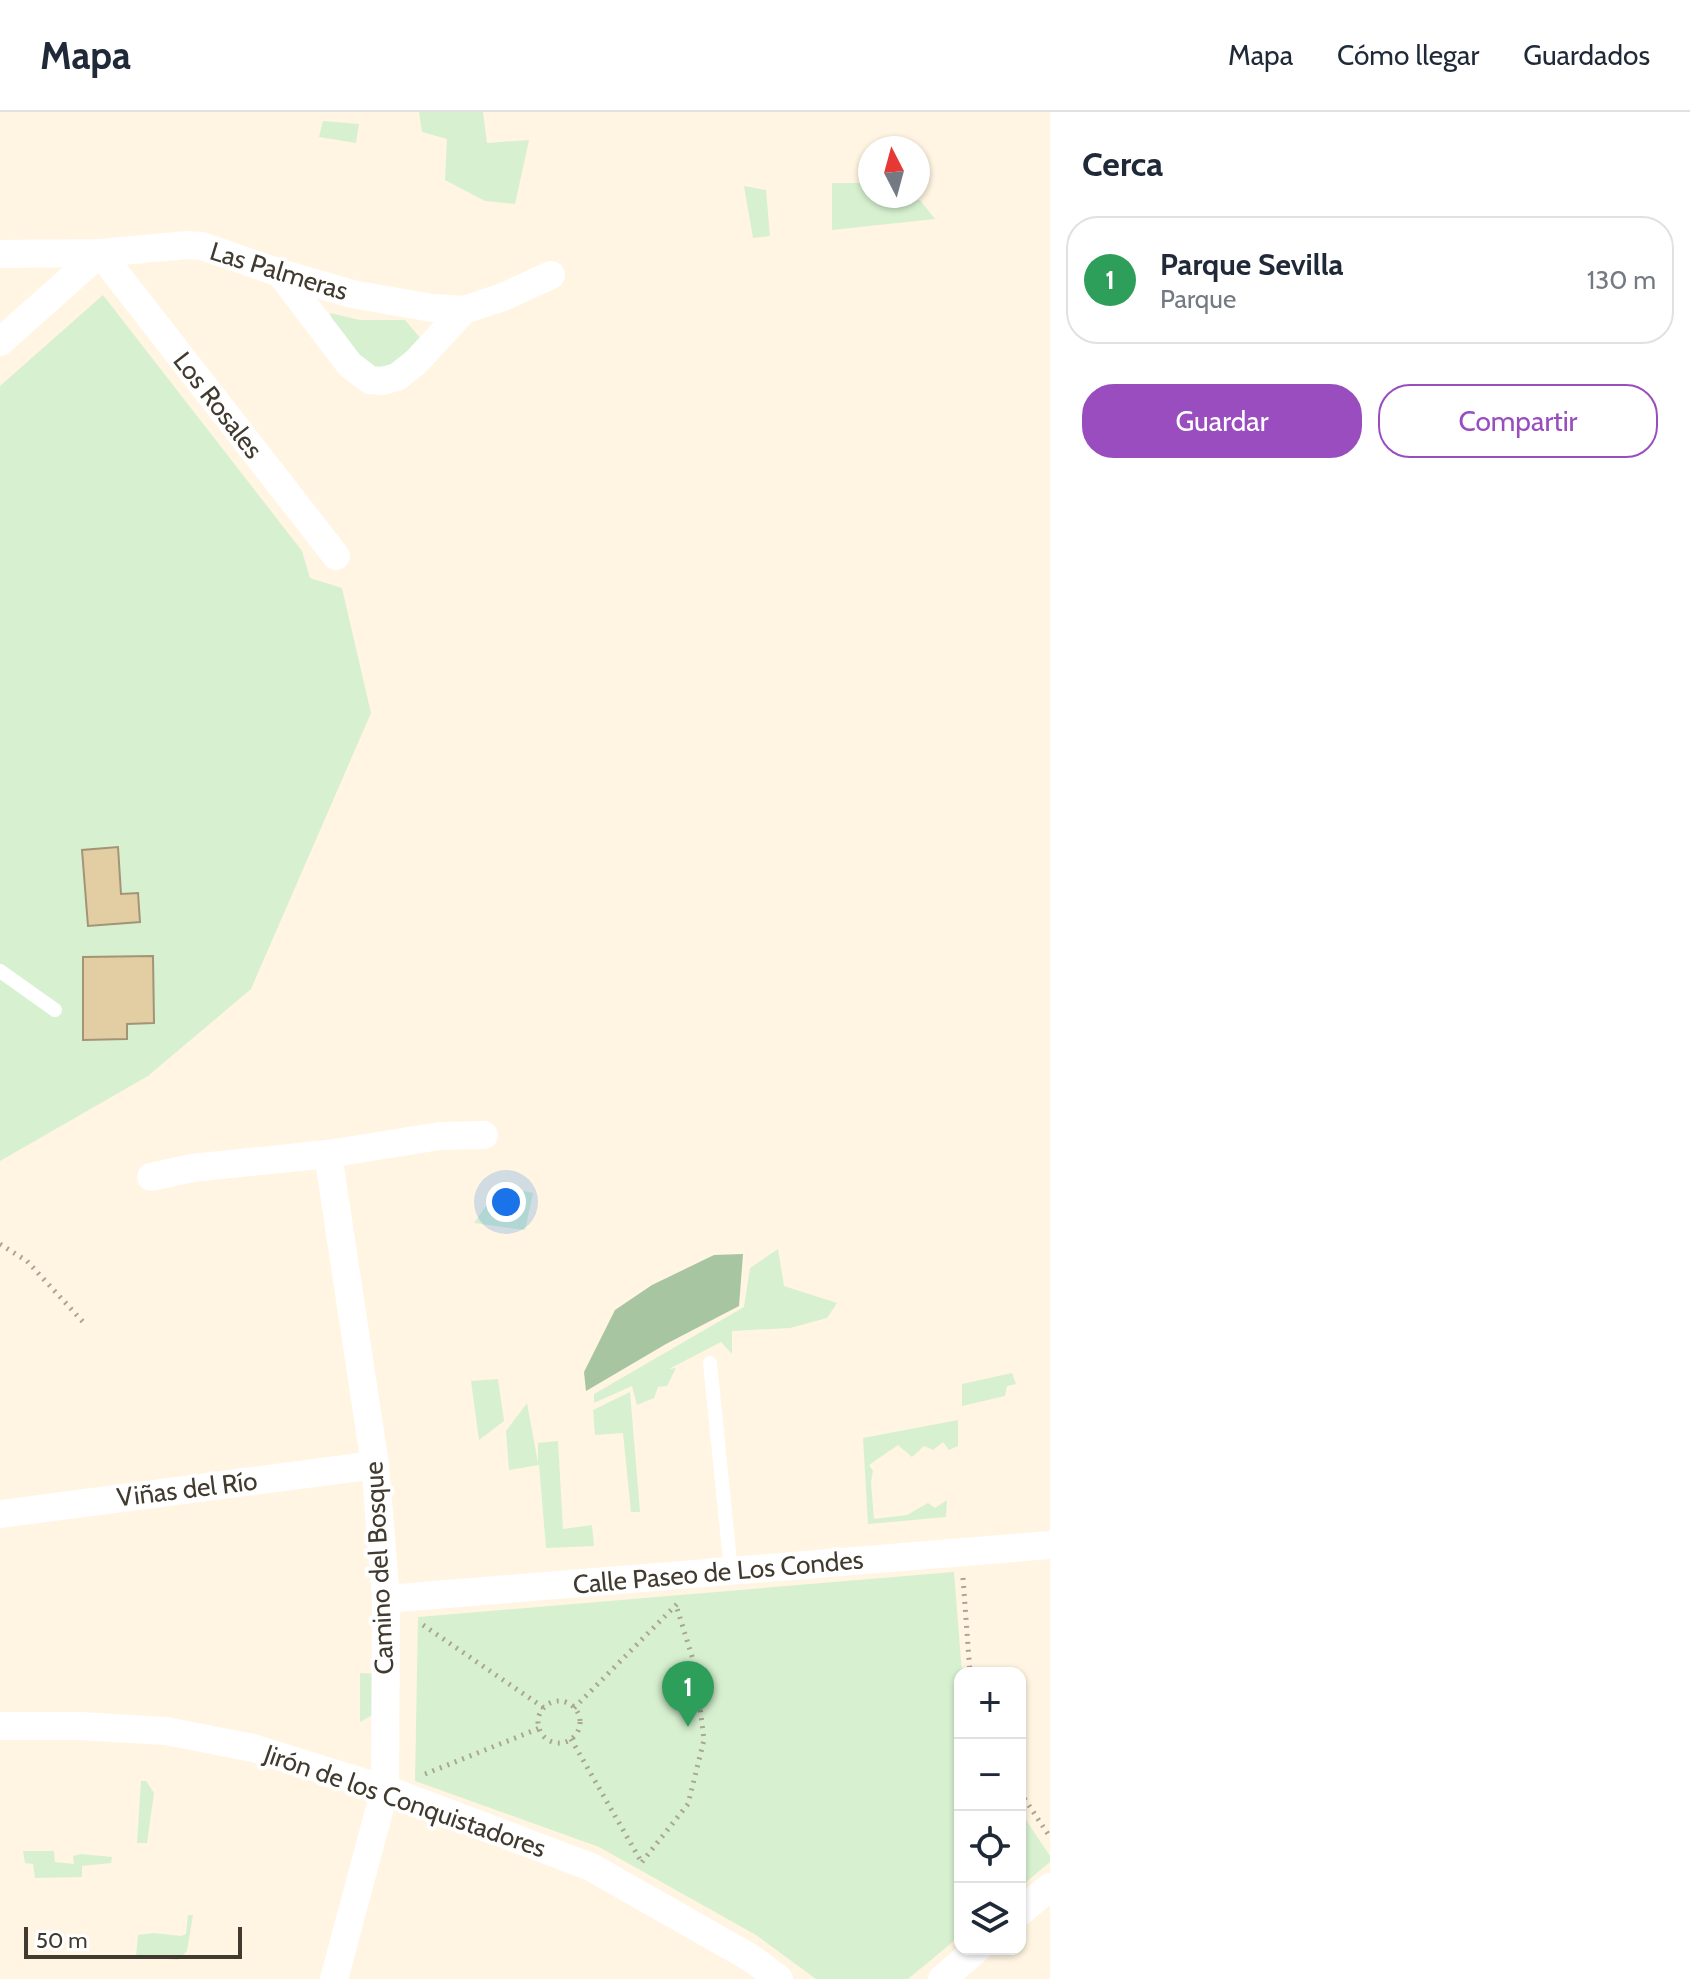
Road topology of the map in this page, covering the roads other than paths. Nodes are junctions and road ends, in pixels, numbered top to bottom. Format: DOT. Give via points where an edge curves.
graph roads {
  1 [pos="100,253"];
  2 [pos="0,254"];
  3 [pos="280,273"];
  4 [pos="551,275"];
  5 [pos="464,310"];
  6 [pos="0,342"];
  7 [pos="336,556"];
  8 [pos="0,971"];
  9 [pos="55,1010"];
  10 [pos="484,1135"];
  11 [pos="328,1154"];
  12 [pos="151,1177"];
  13 [pos="710,1363"];
  14 [pos="375,1465"];
  15 [pos="0,1514"];
  16 [pos="1050,1545"];
  17 [pos="731,1571"];
  18 [pos="386,1599"];
  19 [pos="0,1726"];
  20 [pos="385,1789"];
  21 [pos="1050,1887"];
  22 [pos="1026,1907"];
  23 [pos="970,1955"];
  24 [pos="334,1979"];
  25 [pos="779,1979"];
  26 [pos="942,1979"];
  1 -- 2 [label="street, Las Palmeras"];
  1 -- 3 [label="street, Las Palmeras" via="202,246"];
  1 -- 6 [label="street"];
  1 -- 7 [label="street, Los Rosales"];
  3 -- 5 [label="street, Las Palmeras" via="385,301"];
  3 -- 5 [label="street" via="350,365 370,380 397,377"];
  4 -- 5 [label="street, Las Palmeras"];
  8 -- 9 [label="lane"];
  10 -- 11 [label="street" via="440,1136"];
  11 -- 12 [label="street"];
  11 -- 14 [label="street, Camino del Bosque"];
  13 -- 17 [label="lane"];
  14 -- 15 [label="street, Viñas del Río"];
  14 -- 18 [label="street, Camino del Bosque"];
  16 -- 17 [label="street, Calle Paseo de Los Condes"];
  17 -- 18 [label="street, Calle Paseo de Los Condes"];
  18 -- 20 [label="street, Camino del Bosque"];
  19 -- 20 [label="street, Jirón de los Conquistadores" via="166,1731 253,1748"];
  20 -- 24 [label="street, Camino del Bosque"];
  20 -- 25 [label="street, Jirón de los Conquistadores" via="591,1867"];
  21 -- 22 [label="street"];
  23 -- 26 [label="street"];
}
